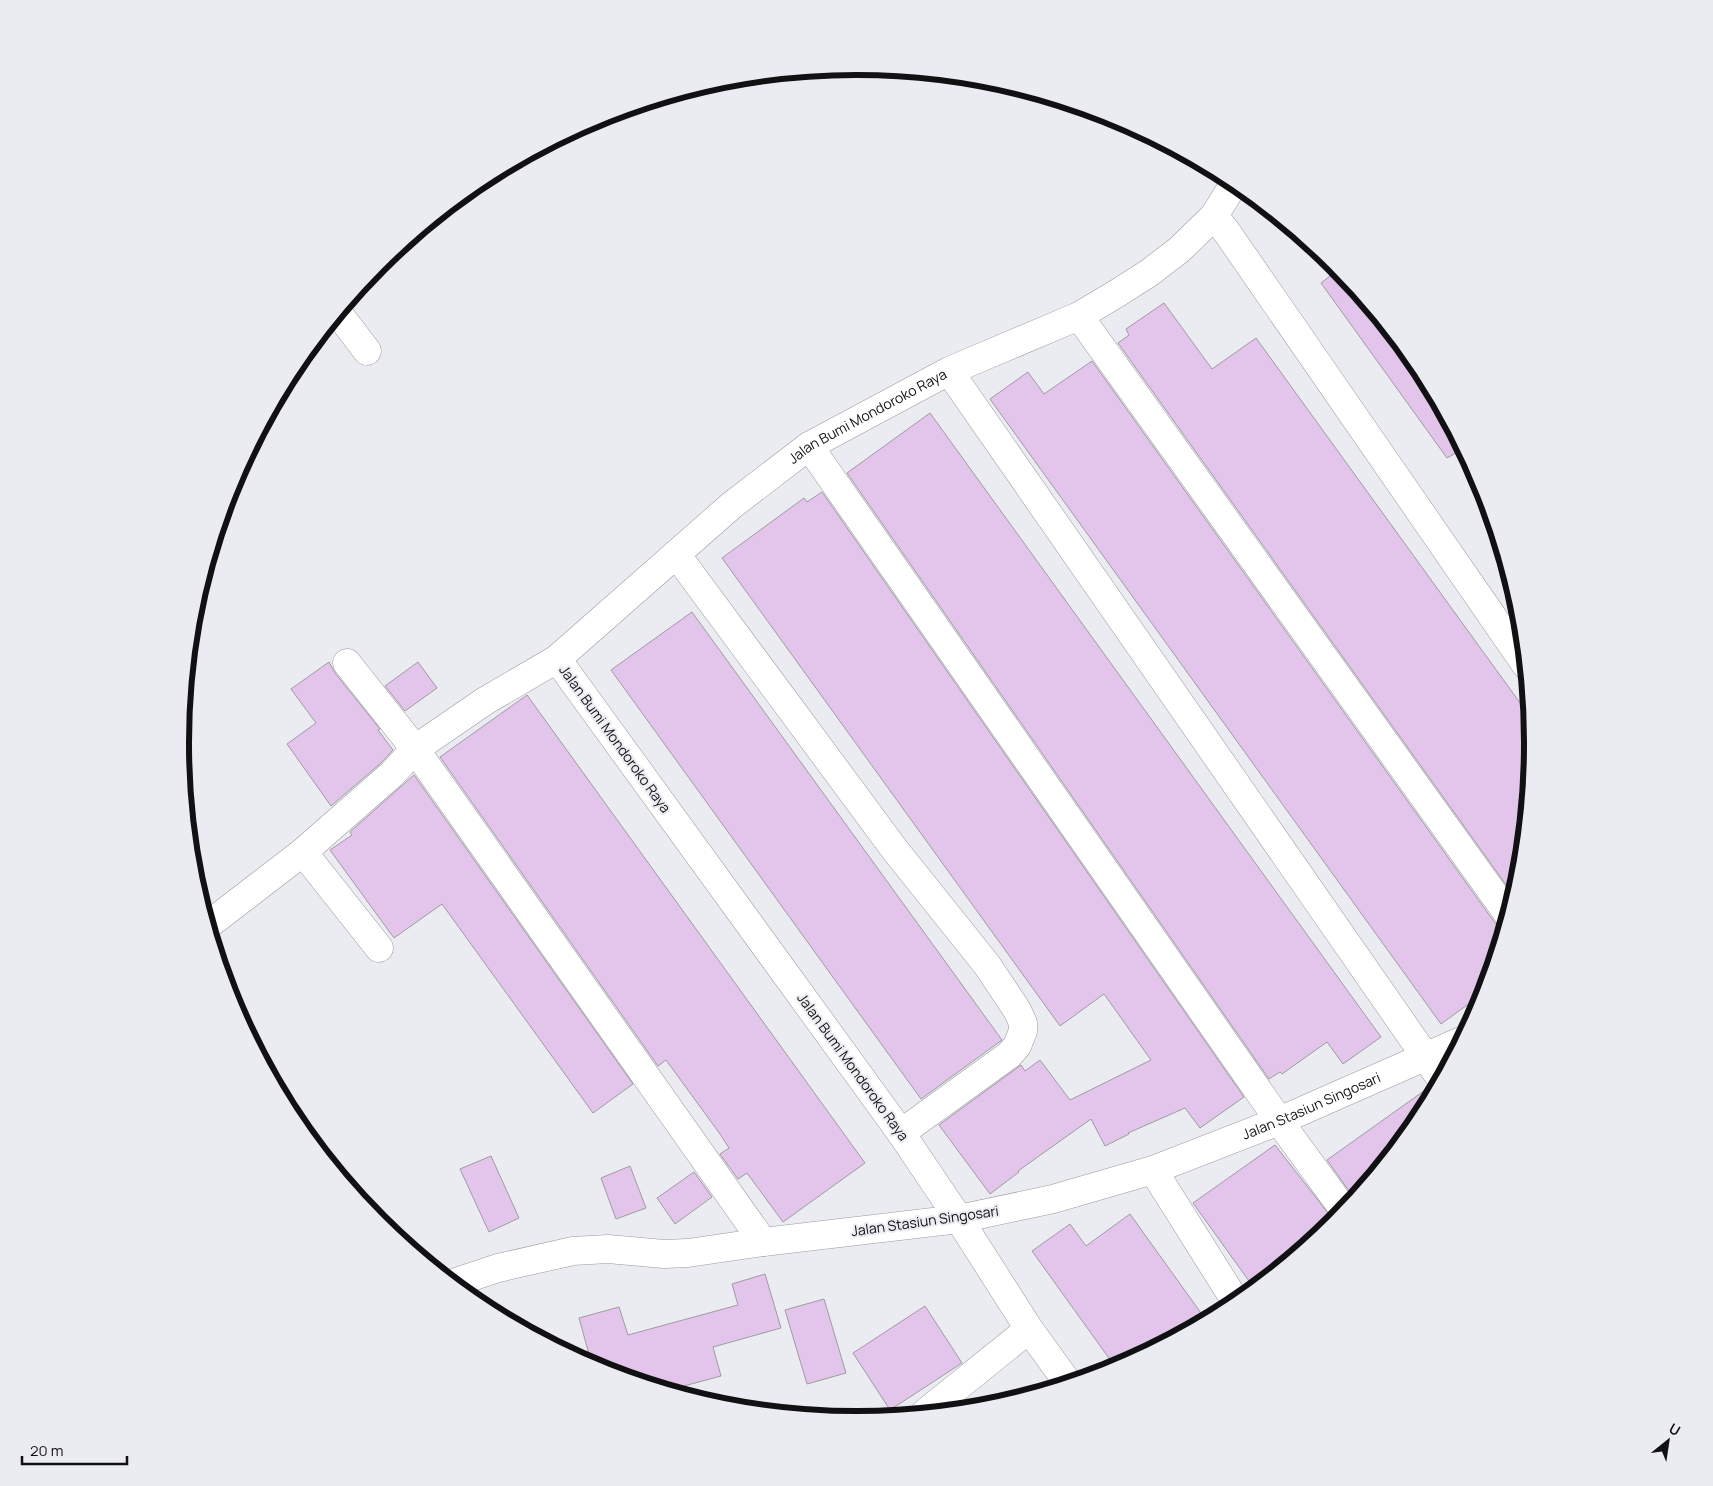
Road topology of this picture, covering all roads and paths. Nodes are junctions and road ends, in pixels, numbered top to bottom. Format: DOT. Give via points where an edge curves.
graph roads {
  1 [pos="1230,190"];
  2 [pos="1214,216"];
  3 [pos="1079,316"];
  4 [pos="342,318"];
  5 [pos="367,351"];
  6 [pos="950,370"];
  7 [pos="809,446"];
  8 [pos="676,554"];
  9 [pos="1519,655"];
  10 [pos="557,659"];
  11 [pos="347,663"];
  12 [pos="415,749"];
  13 [pos="303,852"];
  14 [pos="1504,908"];
  15 [pos="213,921"];
  16 [pos="380,948"];
  17 [pos="1452,1045"];
  18 [pos="1425,1056"];
  19 [pos="1437,1073"];
  20 [pos="1279,1121"];
  21 [pos="902,1133"];
  22 [pos="1153,1170"];
  23 [pos="1339,1204"];
  24 [pos="958,1219"];
  25 [pos="763,1242"];
  26 [pos="460,1280"];
  27 [pos="1232,1295"];
  28 [pos="1029,1329"];
  29 [pos="1064,1378"];
  30 [pos="933,1406"];
  1 -- 2 [label="street, Jalan Bumi Mondoroko Raya"];
  2 -- 3 [label="street, Jalan Bumi Mondoroko Raya" via="1149,273"];
  2 -- 9 [label="street"];
  3 -- 6 [label="street, Jalan Bumi Mondoroko Raya"];
  3 -- 14 [label="street"];
  4 -- 5 [label="street"];
  6 -- 7 [label="street, Jalan Bumi Mondoroko Raya"];
  6 -- 18 [label="street"];
  7 -- 8 [label="street, Jalan Bumi Mondoroko Raya" via="732,505"];
  7 -- 20 [label="street"];
  8 -- 10 [label="street, Jalan Bumi Mondoroko Raya"];
  8 -- 21 [label="street" via="895,850 987,966 1023,1023 1017,1046 1009,1055"];
  10 -- 12 [label="street" via="485,701"];
  10 -- 21 [label="street, Jalan Bumi Mondoroko Raya"];
  11 -- 12 [label="street"];
  12 -- 13 [label="street" via="392,774"];
  12 -- 25 [label="street"];
  13 -- 15 [label="street"];
  13 -- 16 [label="street"];
  17 -- 18 [label="street, Jalan Stasiun Singosari"];
  18 -- 19 [label="street"];
  18 -- 20 [label="street, Jalan Stasiun Singosari"];
  20 -- 22 [label="street, Jalan Stasiun Singosari"];
  20 -- 23 [label="street"];
  21 -- 24 [label="street, Jalan Bumi Mondoroko Raya"];
  22 -- 24 [label="street, Jalan Stasiun Singosari" via="1053,1199"];
  22 -- 27 [label="street"];
  24 -- 25 [label="street, Jalan Stasiun Singosari"];
  24 -- 28 [label="street, Jalan Bumi Mondoroko Raya"];
  25 -- 26 [label="street, Jalan Stasiun Singosari" via="688,1253 608,1249 573,1251 498,1268"];
  28 -- 29 [label="street, Jalan Bumi Mondoroko Raya"];
  28 -- 30 [label="street"];
}
